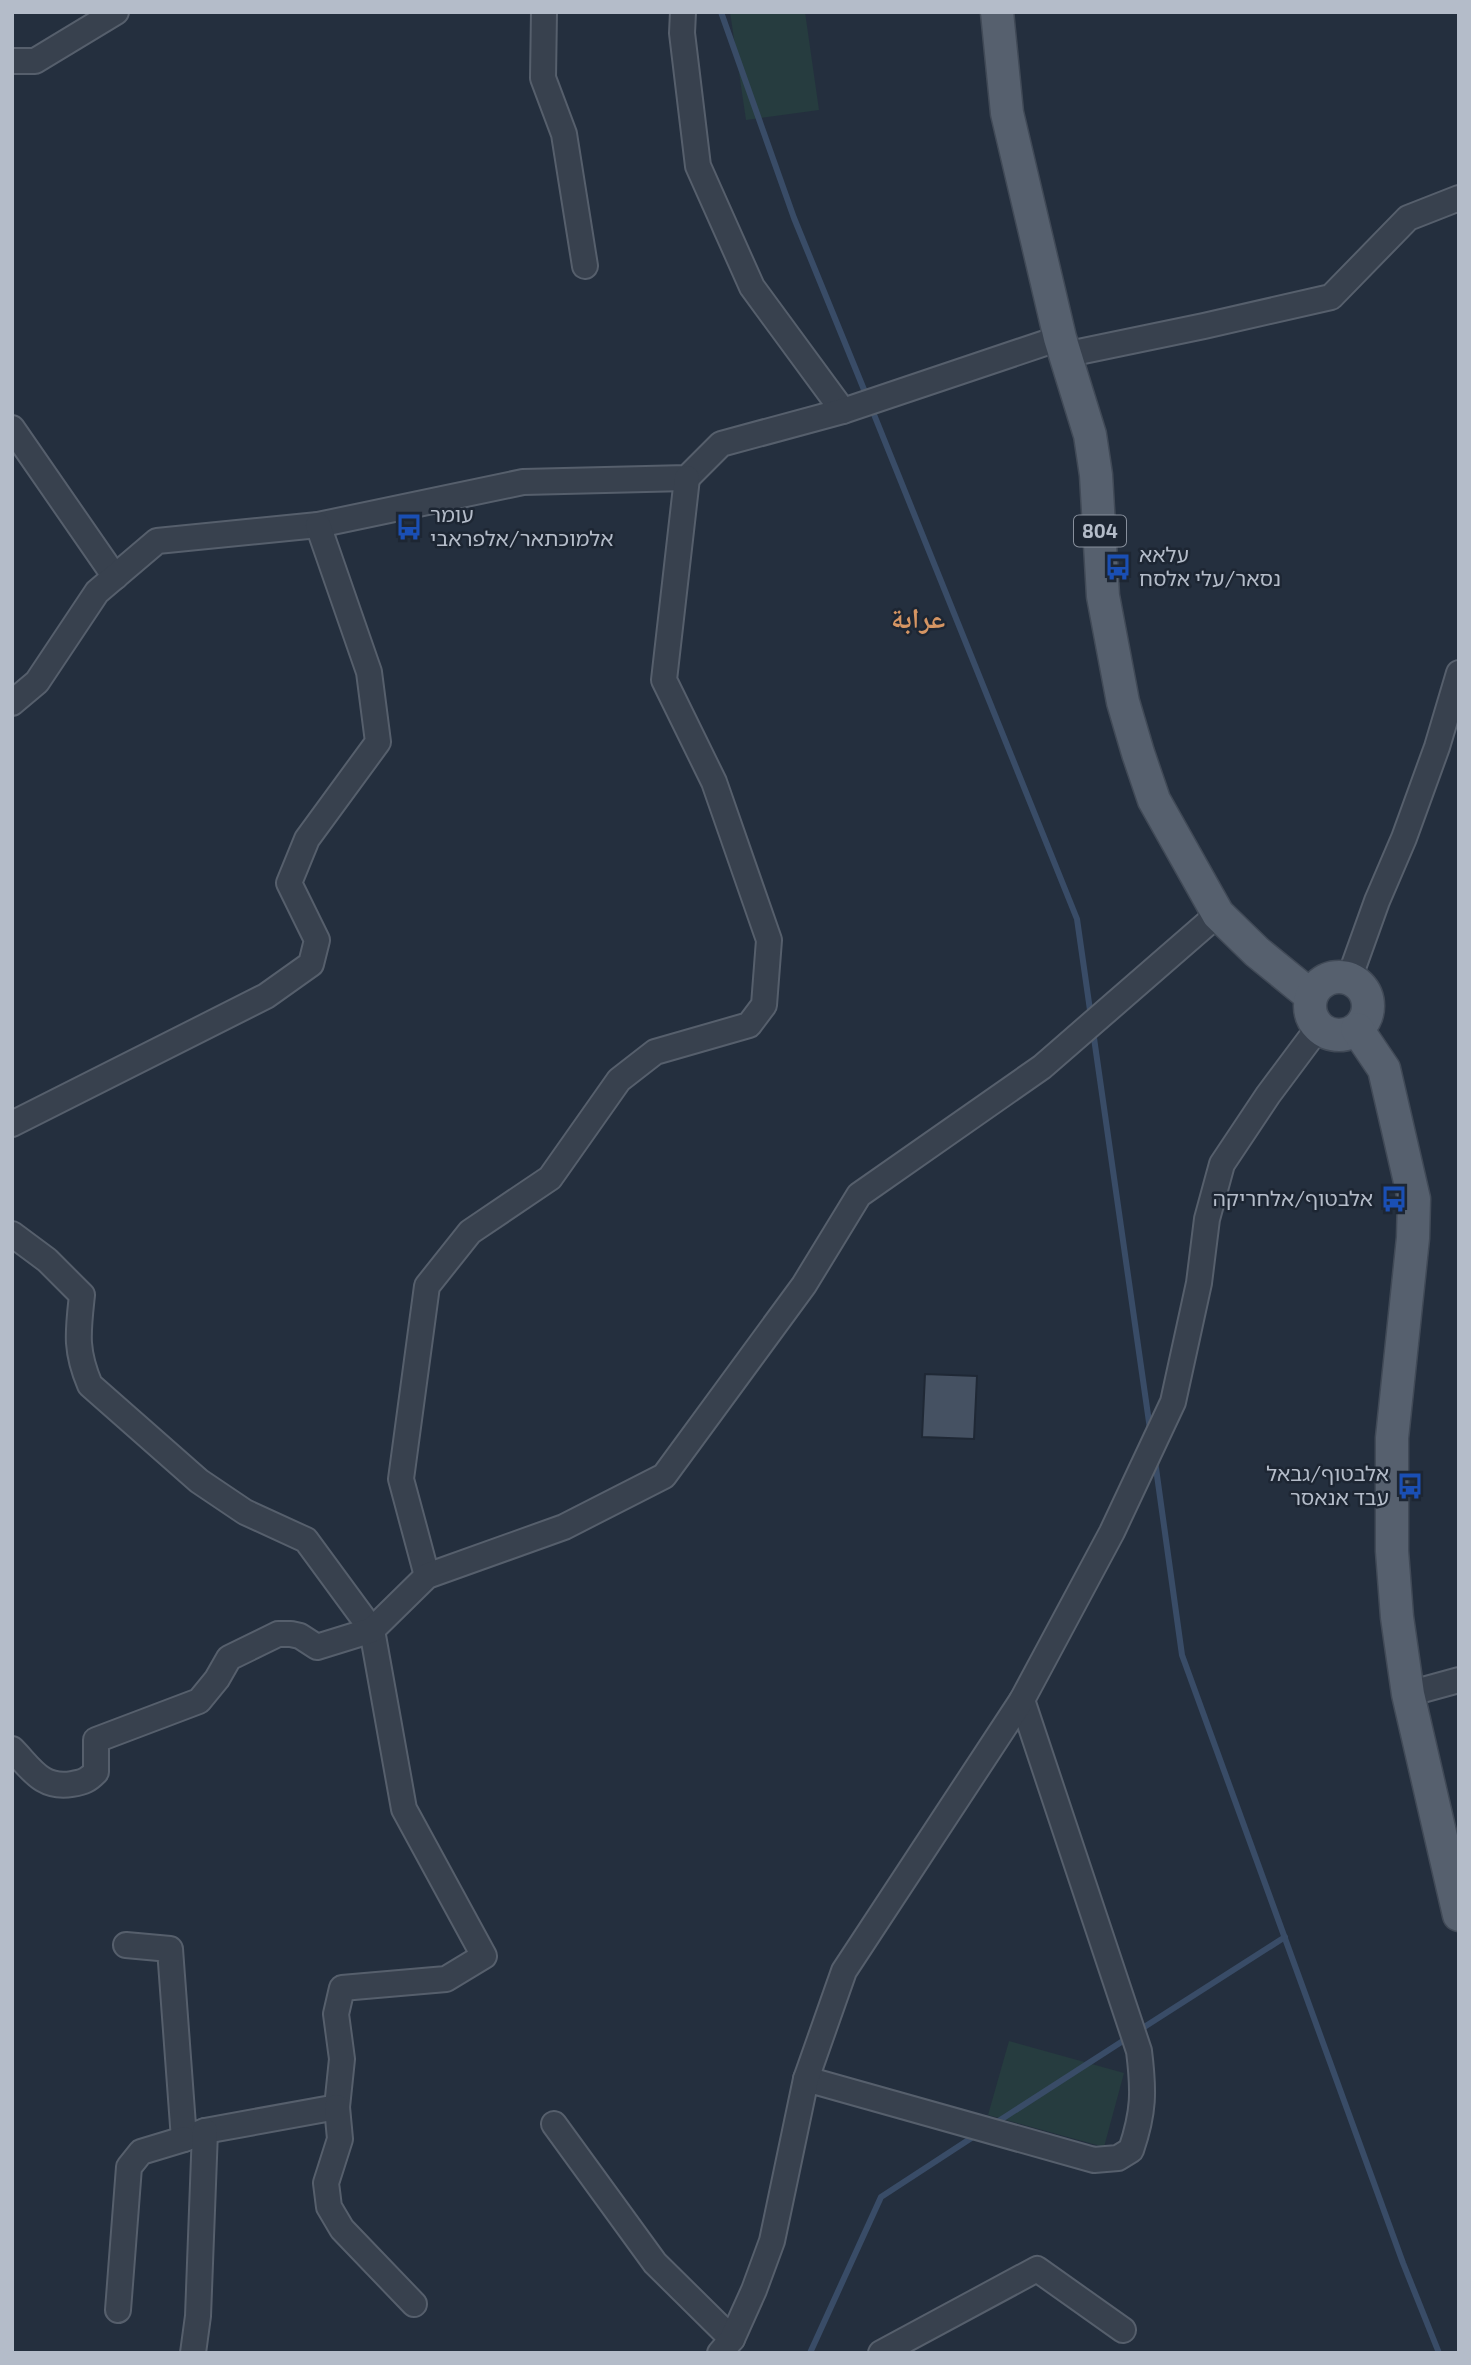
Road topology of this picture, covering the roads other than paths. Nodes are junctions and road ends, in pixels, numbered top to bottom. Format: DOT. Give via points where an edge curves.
graph roads {
  1 [pos="116,12"];
  2 [pos="544,12"];
  3 [pos="683,12"];
  4 [pos="997,12"];
  5 [pos="12,61"];
  6 [pos="1459,198"];
  7 [pos="585,266"];
  8 [pos="1062,346"];
  9 [pos="843,411"];
  10 [pos="12,428"];
  11 [pos="687,478"];
  12 [pos="318,526"];
  13 [pos="115,577"];
  14 [pos="1457,687"];
  15 [pos="17,693"];
  16 [pos="1218,914"];
  17 [pos="1349,979"];
  18 [pos="1311,996"];
  19 [pos="1318,1028"];
  20 [pos="1357,1030"];
  21 [pos="12,1124"];
  22 [pos="12,1234"];
  23 [pos="427,1576"];
  24 [pos="372,1630"];
  25 [pos="1459,1680"];
  26 [pos="1408,1695"];
  27 [pos="1022,1700"];
  28 [pos="12,1749"];
  29 [pos="1459,1915"];
  30 [pos="126,1945"];
  31 [pos="806,2079"];
  32 [pos="337,2107"];
  33 [pos="554,2124"];
  34 [pos="195,2135"];
  35 [pos="414,2304"];
  36 [pos="118,2310"];
  37 [pos="1123,2330"];
  38 [pos="726,2346"];
  39 [pos="193,2353"];
  40 [pos="881,2353"];
  1 -- 5 [label="street" via="35,61"];
  2 -- 7 [label="street" via="543,78 564,134"];
  3 -- 9 [label="street" via="698,166 752,287"];
  4 -- 8 [label="main road, 804" via="1007,113"];
  6 -- 8 [label="street" via="1408,218 1331,297 1204,326"];
  8 -- 9 [label="street"];
  8 -- 16 [label="main road, 804" via="1090,435 1103,596 1124,702 1154,800"];
  9 -- 11 [label="street" via="721,444"];
  10 -- 13 [label="street"];
  11 -- 12 [label="street" via="523,482"];
  11 -- 23 [label="street" via="664,680 714,782 769,940 764,1006 749,1025 655,1052 619,1080 550,1178 470,1232 427,1286 401,1479"];
  12 -- 13 [label="street" via="157,541"];
  12 -- 21 [label="street" via="369,672 378,742 307,839 289,883 317,940 311,964 266,996"];
  13 -- 15 [label="street" via="97,592 37,682"];
  14 -- 17 [label="street"];
  16 -- 18 [label="main road, 804"];
  16 -- 23 [label="street" via="1042,1067 859,1195 804,1285 664,1476 564,1527"];
  17 -- 18 [label="main road" via="1331,978"];
  17 -- 20 [label="main road" via="1363,989 1368,1006"];
  18 -- 19 [label="main road" via="1310,1013"];
  19 -- 20 [label="main road" via="1342,1036"];
  19 -- 27 [label="street" via="1222,1164 1207,1219 1199,1283 1173,1402 1112,1532"];
  20 -- 26 [label="main road" via="1384,1069 1414,1199 1392,1438 1392,1551"];
  22 -- 24 [label="street" via="47,1260 82,1296 77,1337 90,1385 199,1481 245,1512 306,1540"];
  23 -- 24 [label="street"];
  24 -- 28 [label="street" via="317,1647 300,1636 278,1634 229,1657 199,1701 96,1740 96,1772 86,1782 49,1783 34,1774"];
  24 -- 32 [label="street" via="404,1809 484,1956 446,1979 342,1988 336,2014 342,2059"];
  25 -- 26 [label="street"];
  26 -- 29 [label="main road"];
  27 -- 31 [label="street" via="844,1972"];
  27 -- 31 [label="street" via="1139,2051 1141,2121 1131,2150 1118,2158 1094,2160"];
  30 -- 34 [label="street" via="170,1949"];
  31 -- 38 [label="street" via="772,2241"];
  32 -- 34 [label="street"];
  32 -- 35 [label="street" via="340,2139 326,2183 329,2207 342,2229"];
  33 -- 38 [label="street" via="655,2263"];
  34 -- 36 [label="street" via="141,2152 129,2167"];
  34 -- 39 [label="street" via="198,2316"];
  37 -- 40 [label="street" via="1037,2269"];
}
